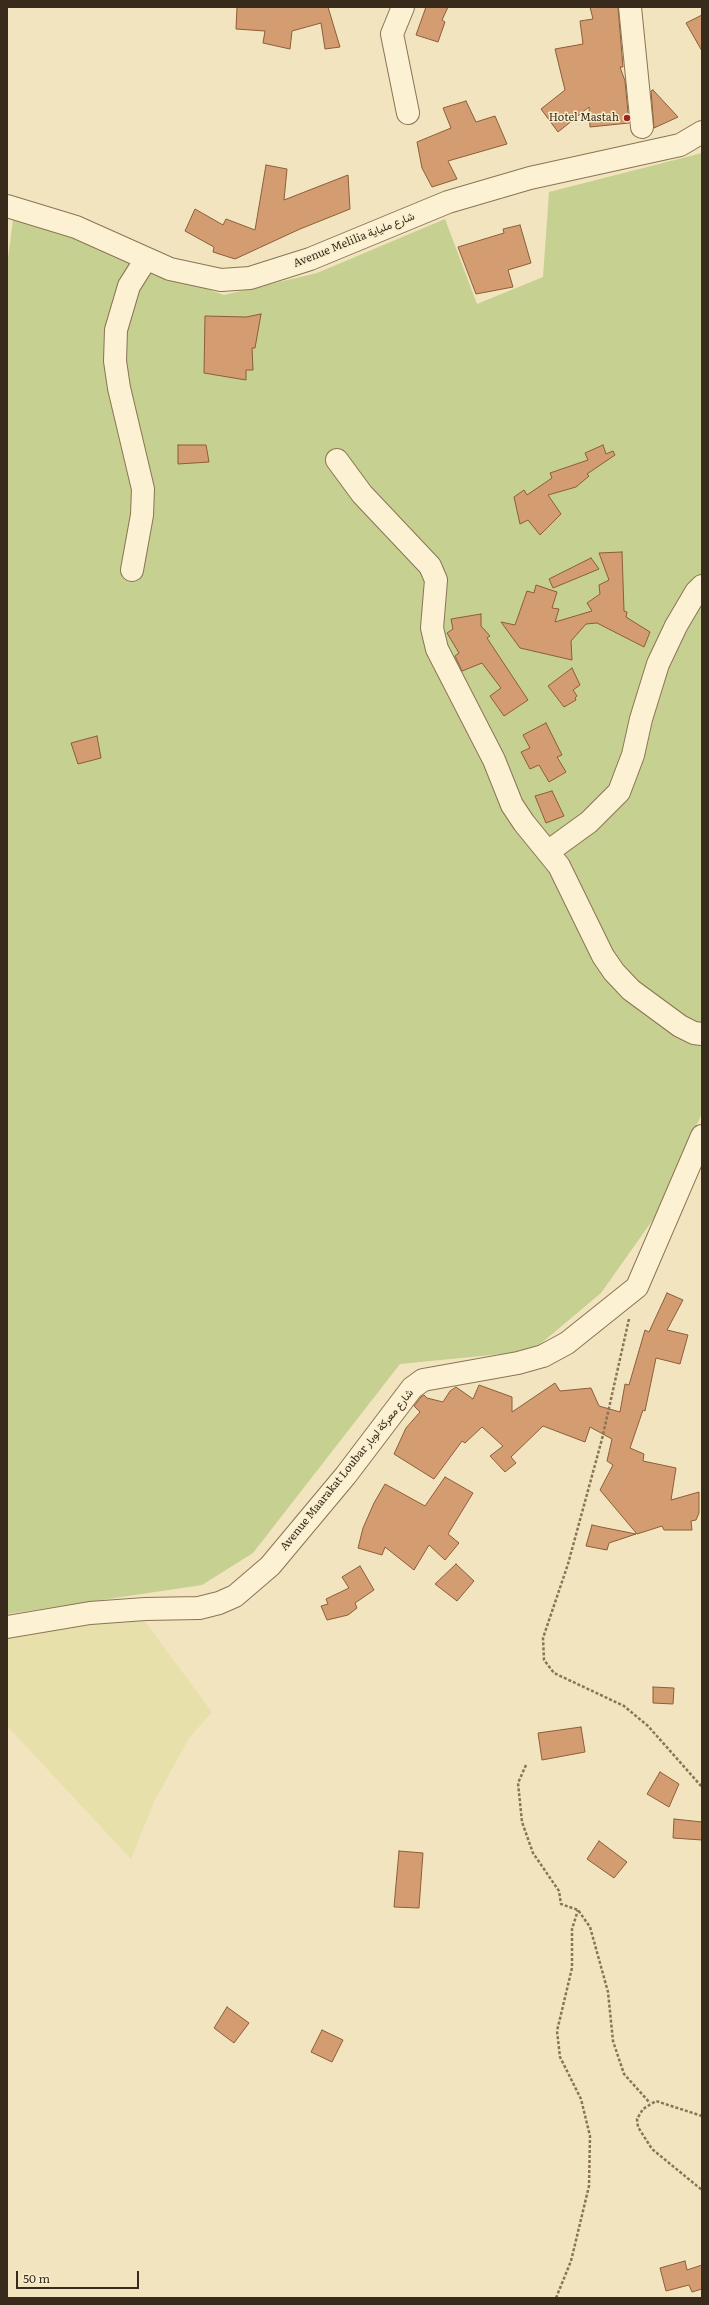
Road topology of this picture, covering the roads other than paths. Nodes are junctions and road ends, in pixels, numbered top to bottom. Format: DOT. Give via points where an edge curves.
graph roads {
  1 [pos="404,7"];
  2 [pos="630,7"];
  3 [pos="408,113"];
  4 [pos="642,127"];
  5 [pos="702,132"];
  6 [pos="7,206"];
  7 [pos="146,259"];
  8 [pos="337,460"];
  9 [pos="132,570"];
  10 [pos="702,586"];
  11 [pos="549,851"];
  12 [pos="702,1034"];
  13 [pos="702,1136"];
  14 [pos="7,1627"];
  1 -- 3 [label="street" via="392,34"];
  2 -- 4 [label="street"];
  5 -- 7 [label="street, Avenue Melilia شارع ملياية" via="680,145 530,178 448,202 310,259 250,278 221,280 194,276"];
  6 -- 7 [label="street, Avenue Melilia شارع ملياية" via="76,227"];
  7 -- 9 [label="street" via="129,286 116,330 119,388 143,489 142,515"];
  8 -- 11 [label="street" via="362,494 430,566 436,580 432,628 437,649 494,760 512,805"];
  10 -- 11 [label="street" via="676,626 658,664 633,755 619,792 590,822"];
  11 -- 12 [label="street" via="568,881 600,949 614,972 631,990 680,1026"];
  13 -- 14 [label="street, Avenue Maarakat Loubar شارع معركة لوبار" via="637,1287 567,1343 543,1356 423,1380 412,1388 346,1475 270,1566 235,1596 199,1608 144,1608 90,1613"];
}
